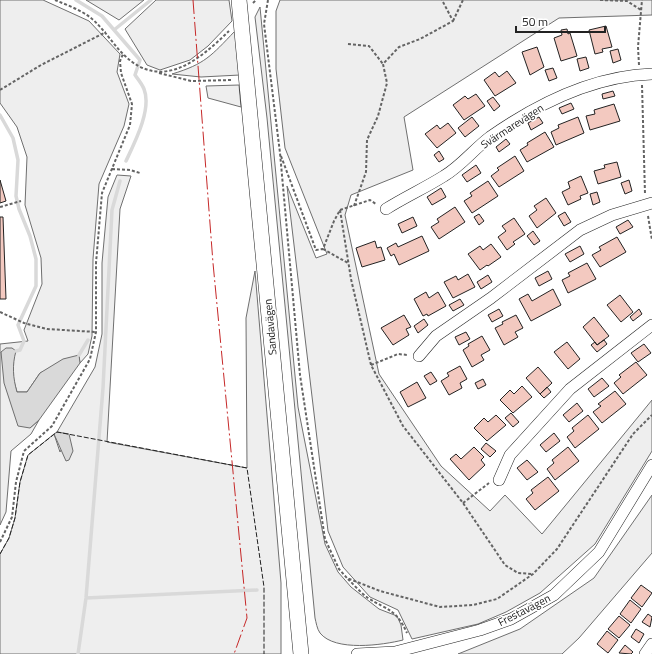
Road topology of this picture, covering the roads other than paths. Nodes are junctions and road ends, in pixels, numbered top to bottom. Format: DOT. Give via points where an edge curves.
graph roads {
  1 [pos="246,2"];
  2 [pos="652,74"];
  3 [pos="649,204"];
  4 [pos="386,209"];
  5 [pos="652,325"];
  6 [pos="419,356"];
  7 [pos="652,465"];
  8 [pos="500,480"];
  9 [pos="652,644"];
  10 [pos="394,653"];
  11 [pos="301,654"];
  12 [pos="357,654"];
  13 [pos="645,654"];
  1 -- 11 [label="street, Sandavägen" via="246,80"];
  2 -- 4 [label="street, Svärmarevägen" via="640,74 583,87 538,108 489,138 445,176"];
  3 -- 6 [label="street" via="612,215 580,230 491,298 436,336"];
  5 -- 8 [label="street" via="570,389 510,455"];
  7 -- 10 [label="street, Frestavägen" via="599,552 554,595 511,619"];
  9 -- 13 [label="street"];
  10 -- 12 [label="street, Frestavägen"];
}
